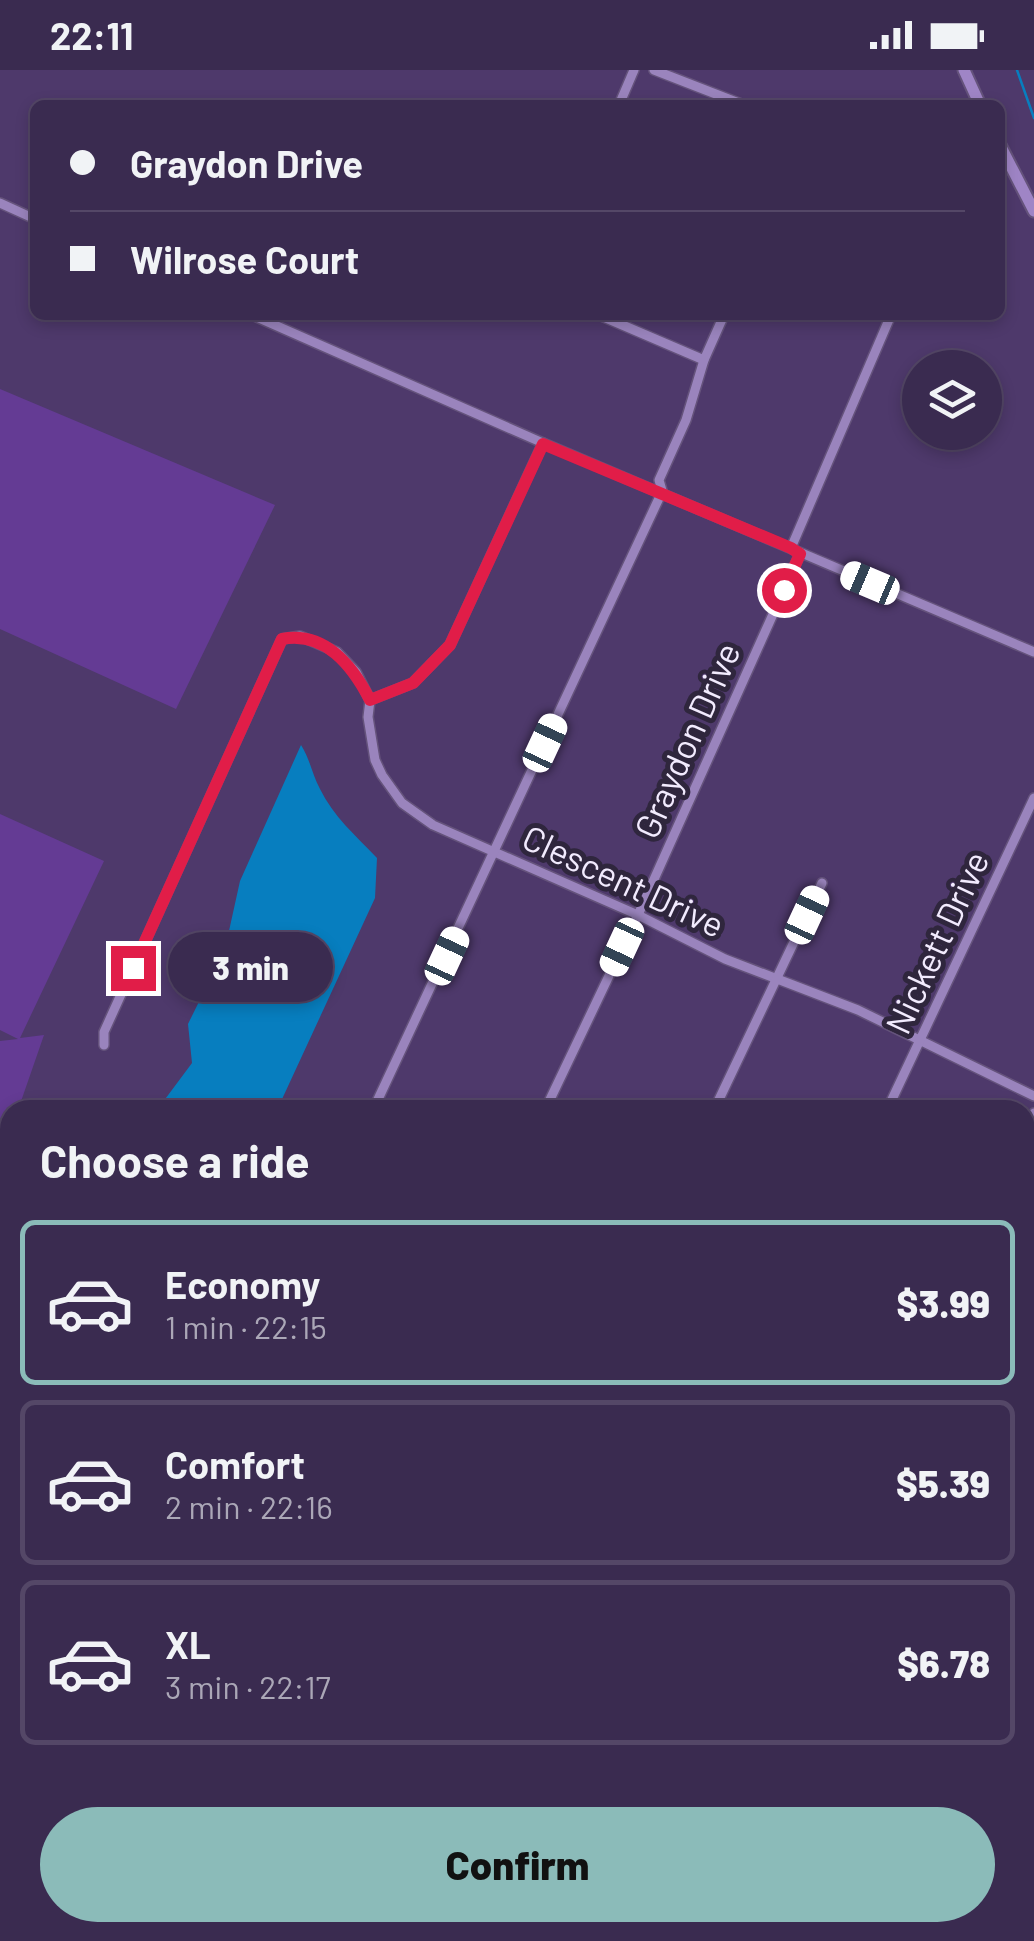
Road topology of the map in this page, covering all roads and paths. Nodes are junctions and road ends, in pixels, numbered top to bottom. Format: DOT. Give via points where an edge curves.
graph roads {
  1 [pos="634,70"];
  2 [pos="654,70"];
  3 [pos="964,70"];
  4 [pos="621,100"];
  5 [pos="731,100"];
  6 [pos="978,100"];
  7 [pos="1005,154"];
  8 [pos="0,203"];
  9 [pos="1034,211"];
  10 [pos="30,217"];
  11 [pos="263,320"];
  12 [pos="610,320"];
  13 [pos="722,320"];
  14 [pos="890,320"];
  15 [pos="704,360"];
  16 [pos="543,444"];
  17 [pos="662,494"];
  18 [pos="795,551"];
  19 [pos="1034,652"];
  20 [pos="370,700"];
  21 [pos="1034,798"];
  22 [pos="496,850"];
  23 [pos="822,883"];
  24 [pos="638,915"];
  25 [pos="777,978"];
  26 [pos="920,1041"];
  27 [pos="104,1046"];
  28 [pos="1034,1096"];
  29 [pos="378,1100"];
  30 [pos="551,1100"];
  31 [pos="719,1100"];
  32 [pos="893,1100"];
  1 -- 4 [label="street"];
  2 -- 5 [label="street"];
  3 -- 6 [label="main road"];
  7 -- 9 [label="main road"];
  8 -- 10 [label="street"];
  11 -- 16 [label="street"];
  12 -- 15 [label="street"];
  13 -- 15 [label="street"];
  14 -- 18 [label="street, Graydon Drive"];
  15 -- 17 [label="street" via="659,480"];
  16 -- 17 [label="street"];
  16 -- 20 [label="street" via="450,645 413,683"];
  17 -- 18 [label="street"];
  17 -- 22 [label="street"];
  18 -- 19 [label="street"];
  18 -- 24 [label="street, Graydon Drive"];
  20 -- 22 [label="street, Clescent Drive" via="375,760 402,803"];
  20 -- 27 [label="street, Clescent Drive" via="337,652 300,636 282,639 104,1032"];
  21 -- 26 [label="street, Nickett Drive"];
  22 -- 24 [label="street, Clescent Drive"];
  22 -- 29 [label="street"];
  23 -- 25 [label="street"];
  24 -- 25 [label="street, Clescent Drive"];
  24 -- 30 [label="street, Graydon Drive"];
  25 -- 26 [label="street, Clescent Drive"];
  25 -- 31 [label="street"];
  26 -- 28 [label="street, Clescent Drive"];
  26 -- 32 [label="street, Nickett Drive"];
}
